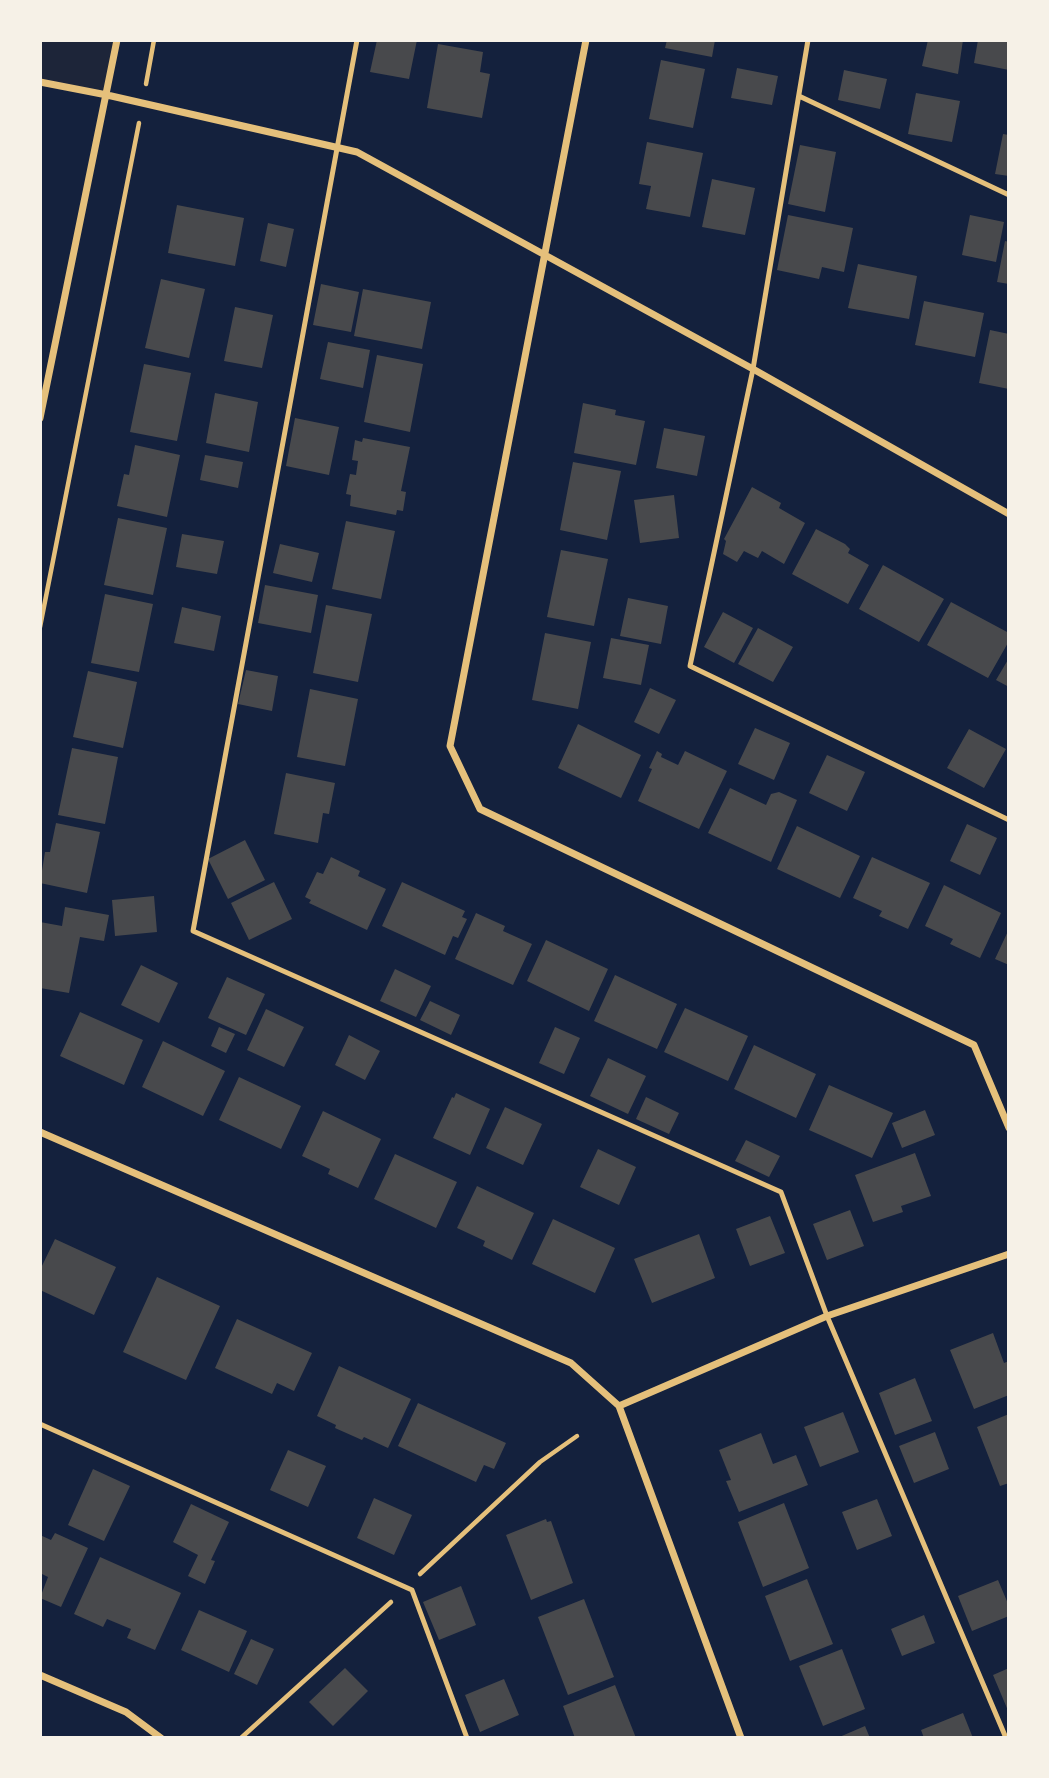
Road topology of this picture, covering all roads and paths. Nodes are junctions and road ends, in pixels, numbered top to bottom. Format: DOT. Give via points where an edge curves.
graph roads {
  1 [pos="117,40"];
  2 [pos="154,40"];
  3 [pos="357,40"];
  4 [pos="586,40"];
  5 [pos="808,40"];
  6 [pos="40,82"];
  7 [pos="107,95"];
  8 [pos="799,96"];
  9 [pos="143,103"];
  10 [pos="335,147"];
  11 [pos="1009,195"];
  12 [pos="544,254"];
  13 [pos="753,369"];
  14 [pos="40,418"];
  15 [pos="1009,514"];
  16 [pos="40,627"];
  17 [pos="1009,820"];
  18 [pos="1009,1128"];
  19 [pos="40,1132"];
  20 [pos="1009,1254"];
  21 [pos="827,1316"];
  22 [pos="619,1406"];
  23 [pos="40,1424"];
  24 [pos="577,1436"];
  25 [pos="406,1587"];
  26 [pos="40,1675"];
  27 [pos="161,1738"];
  28 [pos="241,1738"];
  29 [pos="467,1738"];
  30 [pos="741,1738"];
  31 [pos="1006,1738"];
  1 -- 7 [label="street"];
  2 -- 9 [label="path"];
  3 -- 10 [label="lane"];
  4 -- 12 [label="street"];
  5 -- 8 [label="lane"];
  6 -- 7 [label="street"];
  7 -- 9 [label="street"];
  7 -- 14 [label="street"];
  8 -- 11 [label="lane"];
  8 -- 13 [label="lane"];
  9 -- 10 [label="street"];
  9 -- 16 [label="path"];
  10 -- 12 [label="street" via="357,152"];
  10 -- 21 [label="lane" via="193,931 781,1192"];
  12 -- 13 [label="street"];
  12 -- 18 [label="street" via="450,746 480,809 974,1045"];
  13 -- 15 [label="street"];
  13 -- 17 [label="lane" via="690,666"];
  19 -- 22 [label="street" via="571,1363"];
  20 -- 21 [label="street"];
  21 -- 22 [label="street"];
  21 -- 31 [label="lane"];
  22 -- 30 [label="street"];
  23 -- 25 [label="lane"];
  24 -- 25 [label="path" via="540,1462"];
  25 -- 28 [label="path"];
  25 -- 29 [label="lane" via="412,1590"];
  26 -- 27 [label="street" via="126,1712"];
}
